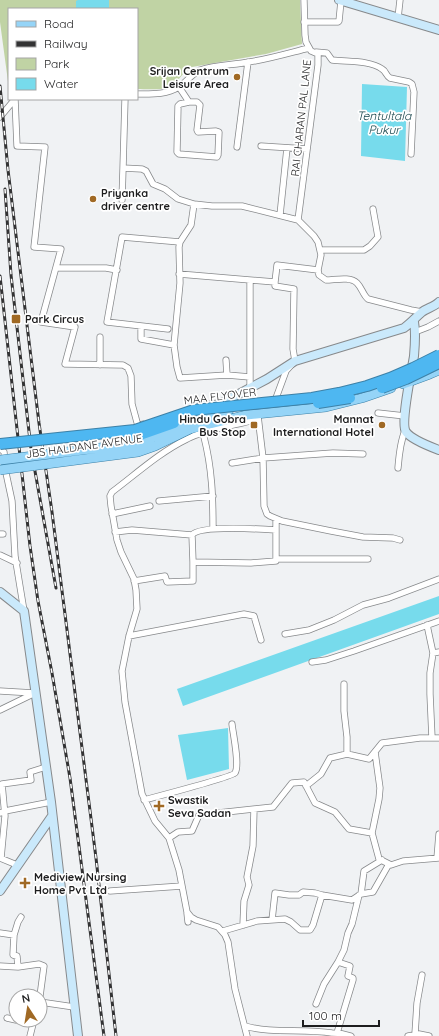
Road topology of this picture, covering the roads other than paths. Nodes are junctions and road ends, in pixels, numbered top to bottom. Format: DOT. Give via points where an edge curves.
graph roads {
  1 [pos="304,0"];
  2 [pos="340,0"];
  3 [pos="400,0"];
  4 [pos="398,18"];
  5 [pos="304,22"];
  6 [pos="439,30"];
  7 [pos="309,48"];
  8 [pos="316,52"];
  9 [pos="248,62"];
  10 [pos="179,87"];
  11 [pos="138,94"];
  12 [pos="14,100"];
  13 [pos="15,100"];
  14 [pos="125,100"];
  15 [pos="188,102"];
  16 [pos="0,117"];
  17 [pos="261,146"];
  18 [pos="238,147"];
  19 [pos="287,148"];
  20 [pos="307,149"];
  21 [pos="411,154"];
  22 [pos="123,168"];
  23 [pos="122,200"];
  24 [pos="194,204"];
  25 [pos="373,209"];
  26 [pos="280,215"];
  27 [pos="298,220"];
  28 [pos="180,242"];
  29 [pos="320,250"];
  30 [pos="56,268"];
  31 [pos="117,270"];
  32 [pos="318,270"];
  33 [pos="179,274"];
  34 [pos="250,280"];
  35 [pos="275,282"];
  36 [pos="439,302"];
  37 [pos="422,312"];
  38 [pos="439,321"];
  39 [pos="414,322"];
  40 [pos="142,327"];
  41 [pos="168,329"];
  42 [pos="415,332"];
  43 [pos="100,337"];
  44 [pos="174,345"];
  45 [pos="439,349"];
  46 [pos="439,355"];
  47 [pos="226,360"];
  48 [pos="295,361"];
  49 [pos="439,363"];
  50 [pos="413,364"];
  51 [pos="100,365"];
  52 [pos="439,370"];
  53 [pos="227,375"];
  54 [pos="250,377"];
  55 [pos="409,382"];
  56 [pos="250,388"];
  57 [pos="276,398"];
  58 [pos="257,401"];
  59 [pos="224,402"];
  60 [pos="277,412"];
  61 [pos="378,413"];
  62 [pos="258,416"];
  63 [pos="405,416"];
  64 [pos="197,418"];
  65 [pos="188,425"];
  66 [pos="405,431"];
  67 [pos="202,433"];
  68 [pos="0,444"];
  69 [pos="0,449"];
  70 [pos="439,450"];
  71 [pos="363,454"];
  72 [pos="262,458"];
  73 [pos="0,460"];
  74 [pos="232,463"];
  75 [pos="398,468"];
  76 [pos="0,470"];
  77 [pos="213,496"];
  78 [pos="159,501"];
  79 [pos="150,506"];
  80 [pos="112,514"];
  81 [pos="276,519"];
  82 [pos="213,529"];
  83 [pos="276,530"];
  84 [pos="115,532"];
  85 [pos="192,535"];
  86 [pos="400,540"];
  87 [pos="0,555"];
  88 [pos="276,559"];
  89 [pos="368,559"];
  90 [pos="193,562"];
  91 [pos="17,563"];
  92 [pos="439,579"];
  93 [pos="134,581"];
  94 [pos="0,592"];
  95 [pos="24,611"];
  96 [pos="439,621"];
  97 [pos="427,625"];
  98 [pos="285,634"];
  99 [pos="130,636"];
  100 [pos="262,640"];
  101 [pos="436,653"];
  102 [pos="312,662"];
  103 [pos="344,684"];
  104 [pos="0,690"];
  105 [pos="35,693"];
  106 [pos="0,710"];
  107 [pos="232,724"];
  108 [pos="432,738"];
  109 [pos="439,738"];
  110 [pos="375,752"];
  111 [pos="347,754"];
  112 [pos="46,767"];
  113 [pos="1,781"];
  114 [pos="306,786"];
  115 [pos="144,800"];
  116 [pos="50,802"];
  117 [pos="254,808"];
  118 [pos="2,812"];
  119 [pos="52,816"];
  120 [pos="372,833"];
  121 [pos="439,834"];
  122 [pos="169,838"];
  123 [pos="0,858"];
  124 [pos="438,858"];
  125 [pos="382,860"];
  126 [pos="389,864"];
  127 [pos="17,865"];
  128 [pos="182,886"];
  129 [pos="0,891"];
  130 [pos="110,892"];
  131 [pos="322,895"];
  132 [pos="360,895"];
  133 [pos="187,912"];
  134 [pos="21,916"];
  135 [pos="272,920"];
  136 [pos="188,922"];
  137 [pos="243,925"];
  138 [pos="223,931"];
  139 [pos="0,933"];
  140 [pos="14,935"];
  141 [pos="338,962"];
  142 [pos="0,966"];
  143 [pos="18,967"];
  144 [pos="422,976"];
  145 [pos="41,988"];
  146 [pos="48,1003"];
  147 [pos="316,1004"];
  148 [pos="74,1007"];
  149 [pos="245,1026"];
  150 [pos="337,1033"];
  151 [pos="415,1034"];
  152 [pos="78,1036"];
  153 [pos="247,1036"];
  154 [pos="351,1036"];
  155 [pos="408,1036"];
  156 [pos="428,1036"];
  1 -- 5 [label="street, RAI CHARAN PAL LANE"];
  2 -- 4 [label="street"];
  2 -- 5 [label="street" via="338,22"];
  3 -- 4 [label="street"];
  4 -- 6 [label="street"];
  5 -- 7 [label="street, RAI CHARAN PAL LANE"];
  7 -- 8 [label="street, RAI CHARAN PAL LANE"];
  7 -- 9 [label="street"];
  8 -- 20 [label="street, RAI CHARAN PAL LANE" via="318,65"];
  8 -- 21 [label="street" via="327,53 332,60 376,66 384,70 390,78 412,84 414,92"];
  9 -- 10 [label="street" via="200,71"];
  9 -- 18 [label="street"];
  10 -- 11 [label="street" via="168,92"];
  10 -- 15 [label="street"];
  12 -- 16 [label="street"];
  13 -- 30 [label="street" via="17,146 45,147 34,247 61,249"];
  14 -- 22 [label="street"];
  15 -- 15 [label="street" via="178,106 177,152 217,156 219,132 198,132 200,105 197,102"];
  17 -- 19 [label="street"];
  19 -- 20 [label="street"];
  19 -- 26 [label="street"];
  20 -- 27 [label="street, RAI CHARAN PAL LANE"];
  22 -- 23 [label="street"];
  22 -- 24 [label="street" via="146,171 153,184 178,199"];
  24 -- 26 [label="street" via="242,206"];
  24 -- 28 [label="street" via="191,225"];
  25 -- 29 [label="street" via="378,237 370,246 364,250"];
  26 -- 27 [label="street"];
  27 -- 29 [label="street" via="314,236"];
  28 -- 31 [label="street" via="122,237"];
  28 -- 33 [label="street"];
  29 -- 32 [label="street"];
  30 -- 31 [label="street"];
  30 -- 51 [label="street" via="41,322 75,327 65,364"];
  31 -- 40 [label="street" via="107,322"];
  32 -- 35 [label="street" via="277,265"];
  32 -- 37 [label="street" via="319,275 326,280 353,280 368,299"];
  33 -- 34 [label="street"];
  33 -- 44 [label="street"];
  34 -- 35 [label="street"];
  34 -- 54 [label="street"];
  35 -- 48 [label="street" via="275,286 294,290"];
  36 -- 37 [label="street"];
  37 -- 39 [label="street"];
  38 -- 42 [label="street"];
  39 -- 42 [label="street"];
  39 -- 48 [label="street" via="404,328"];
  40 -- 41 [label="street"];
  40 -- 44 [label="street" via="141,339"];
  42 -- 50 [label="street"];
  43 -- 51 [label="street"];
  44 -- 53 [label="street" via="180,378"];
  45 -- 50 [label="main road, JBS HALDANE AVENUE"];
  46 -- 68 [label="highway, MAA FLYOVER, bridge" via="390,378 338,393 194,410 135,430"];
  47 -- 53 [label="street"];
  48 -- 56 [label="street"];
  48 -- 57 [label="street" via="286,371"];
  49 -- 69 [label="highway, MAA FLYOVER, bridge" via="393,384 336,401 203,415 133,437"];
  50 -- 55 [label="street"];
  50 -- 57 [label="main road, JBS HALDANE AVENUE" via="339,389"];
  51 -- 59 [label="street" via="123,365 128,368 131,376 132,404 138,426 191,407"];
  52 -- 55 [label="main road"];
  53 -- 54 [label="street"];
  54 -- 56 [label="street"];
  55 -- 60 [label="main road" via="343,404"];
  55 -- 63 [label="street"];
  56 -- 59 [label="street"];
  57 -- 58 [label="main road, JBS HALDANE AVENUE"];
  57 -- 60 [label="street"];
  58 -- 62 [label="street"];
  58 -- 64 [label="main road, JBS HALDANE AVENUE"];
  59 -- 64 [label="street"];
  60 -- 62 [label="main road"];
  61 -- 63 [label="street"];
  62 -- 65 [label="main road"];
  62 -- 67 [label="street"];
  62 -- 72 [label="street"];
  63 -- 66 [label="street"];
  64 -- 65 [label="main road, JBS HALDANE AVENUE"];
  65 -- 73 [label="main road, bridge" via="140,443"];
  65 -- 76 [label="main road, JBS HALDANE AVENUE, bridge" via="155,446 138,452"];
  66 -- 70 [label="street" via="408,435"];
  66 -- 75 [label="street"];
  67 -- 77 [label="street" via="211,469"];
  67 -- 80 [label="street" via="187,438 165,452 112,492"];
  69 -- 91 [label="street" via="4,452 12,501"];
  71 -- 72 [label="street" via="333,453"];
  72 -- 74 [label="street"];
  72 -- 81 [label="street" via="264,506 267,514"];
  77 -- 78 [label="street"];
  77 -- 82 [label="street"];
  79 -- 80 [label="street"];
  80 -- 84 [label="street"];
  81 -- 83 [label="street"];
  81 -- 86 [label="street" via="353,535"];
  82 -- 83 [label="street"];
  82 -- 85 [label="street" via="197,531"];
  83 -- 88 [label="street"];
  84 -- 85 [label="street" via="132,530"];
  84 -- 93 [label="street"];
  85 -- 90 [label="street"];
  87 -- 91 [label="street"];
  88 -- 89 [label="street"];
  88 -- 90 [label="street" via="251,563"];
  90 -- 93 [label="street" via="193,580 167,582 165,576"];
  91 -- 95 [label="street"];
  92 -- 98 [label="street" via="363,605 310,630"];
  93 -- 99 [label="street" via="137,609"];
  94 -- 95 [label="street"];
  95 -- 105 [label="street"];
  96 -- 97 [label="street"];
  97 -- 101 [label="street"];
  97 -- 102 [label="street" via="354,651"];
  99 -- 100 [label="street" via="244,614 254,616"];
  99 -- 115 [label="street" via="122,671 122,684"];
  101 -- 108 [label="street" via="430,694"];
  103 -- 111 [label="street"];
  104 -- 105 [label="street"];
  105 -- 106 [label="street"];
  105 -- 112 [label="street"];
  107 -- 115 [label="street" via="236,762 234,774"];
  108 -- 109 [label="street"];
  108 -- 110 [label="street" via="382,743"];
  110 -- 111 [label="street" via="369,759"];
  110 -- 120 [label="street" via="380,788"];
  111 -- 114 [label="street" via="330,758 321,774"];
  112 -- 113 [label="street" via="30,772 31,780"];
  112 -- 116 [label="street"];
  113 -- 118 [label="street"];
  114 -- 117 [label="street" via="304,782 292,783 273,807"];
  114 -- 120 [label="street" via="315,803 335,812 348,829"];
  115 -- 122 [label="street" via="155,821"];
  116 -- 118 [label="street"];
  116 -- 119 [label="street"];
  117 -- 122 [label="street" via="199,815 192,831 178,832"];
  117 -- 137 [label="street" via="253,846 247,877 249,885 244,901"];
  118 -- 123 [label="street"];
  119 -- 127 [label="street"];
  119 -- 148 [label="street"];
  120 -- 125 [label="street" via="379,859"];
  121 -- 124 [label="street"];
  122 -- 128 [label="street"];
  123 -- 127 [label="street"];
  124 -- 126 [label="street"];
  125 -- 126 [label="street"];
  125 -- 132 [label="street" via="364,871"];
  126 -- 132 [label="street" via="373,892"];
  127 -- 129 [label="street"];
  128 -- 130 [label="street"];
  128 -- 133 [label="street"];
  131 -- 132 [label="street" via="352,900"];
  131 -- 135 [label="street" via="303,892 299,895 275,893"];
  131 -- 135 [label="street" via="310,930 300,930 285,919"];
  132 -- 141 [label="street"];
  133 -- 136 [label="street"];
  133 -- 138 [label="street" via="191,917"];
  134 -- 140 [label="street"];
  135 -- 137 [label="street"];
  137 -- 138 [label="street"];
  138 -- 149 [label="street" via="228,942 235,988"];
  139 -- 140 [label="street"];
  140 -- 143 [label="street" via="13,954 17,956"];
  141 -- 147 [label="street" via="324,984"];
  141 -- 150 [label="street" via="350,966 347,976 354,980"];
  142 -- 143 [label="street"];
  143 -- 145 [label="street" via="39,964 44,966"];
  144 -- 151 [label="street"];
  146 -- 148 [label="street"];
  148 -- 152 [label="street"];
  149 -- 150 [label="street" via="267,1030"];
  149 -- 153 [label="street"];
  150 -- 154 [label="street"];
  151 -- 155 [label="street"];
  151 -- 156 [label="street"];
}
